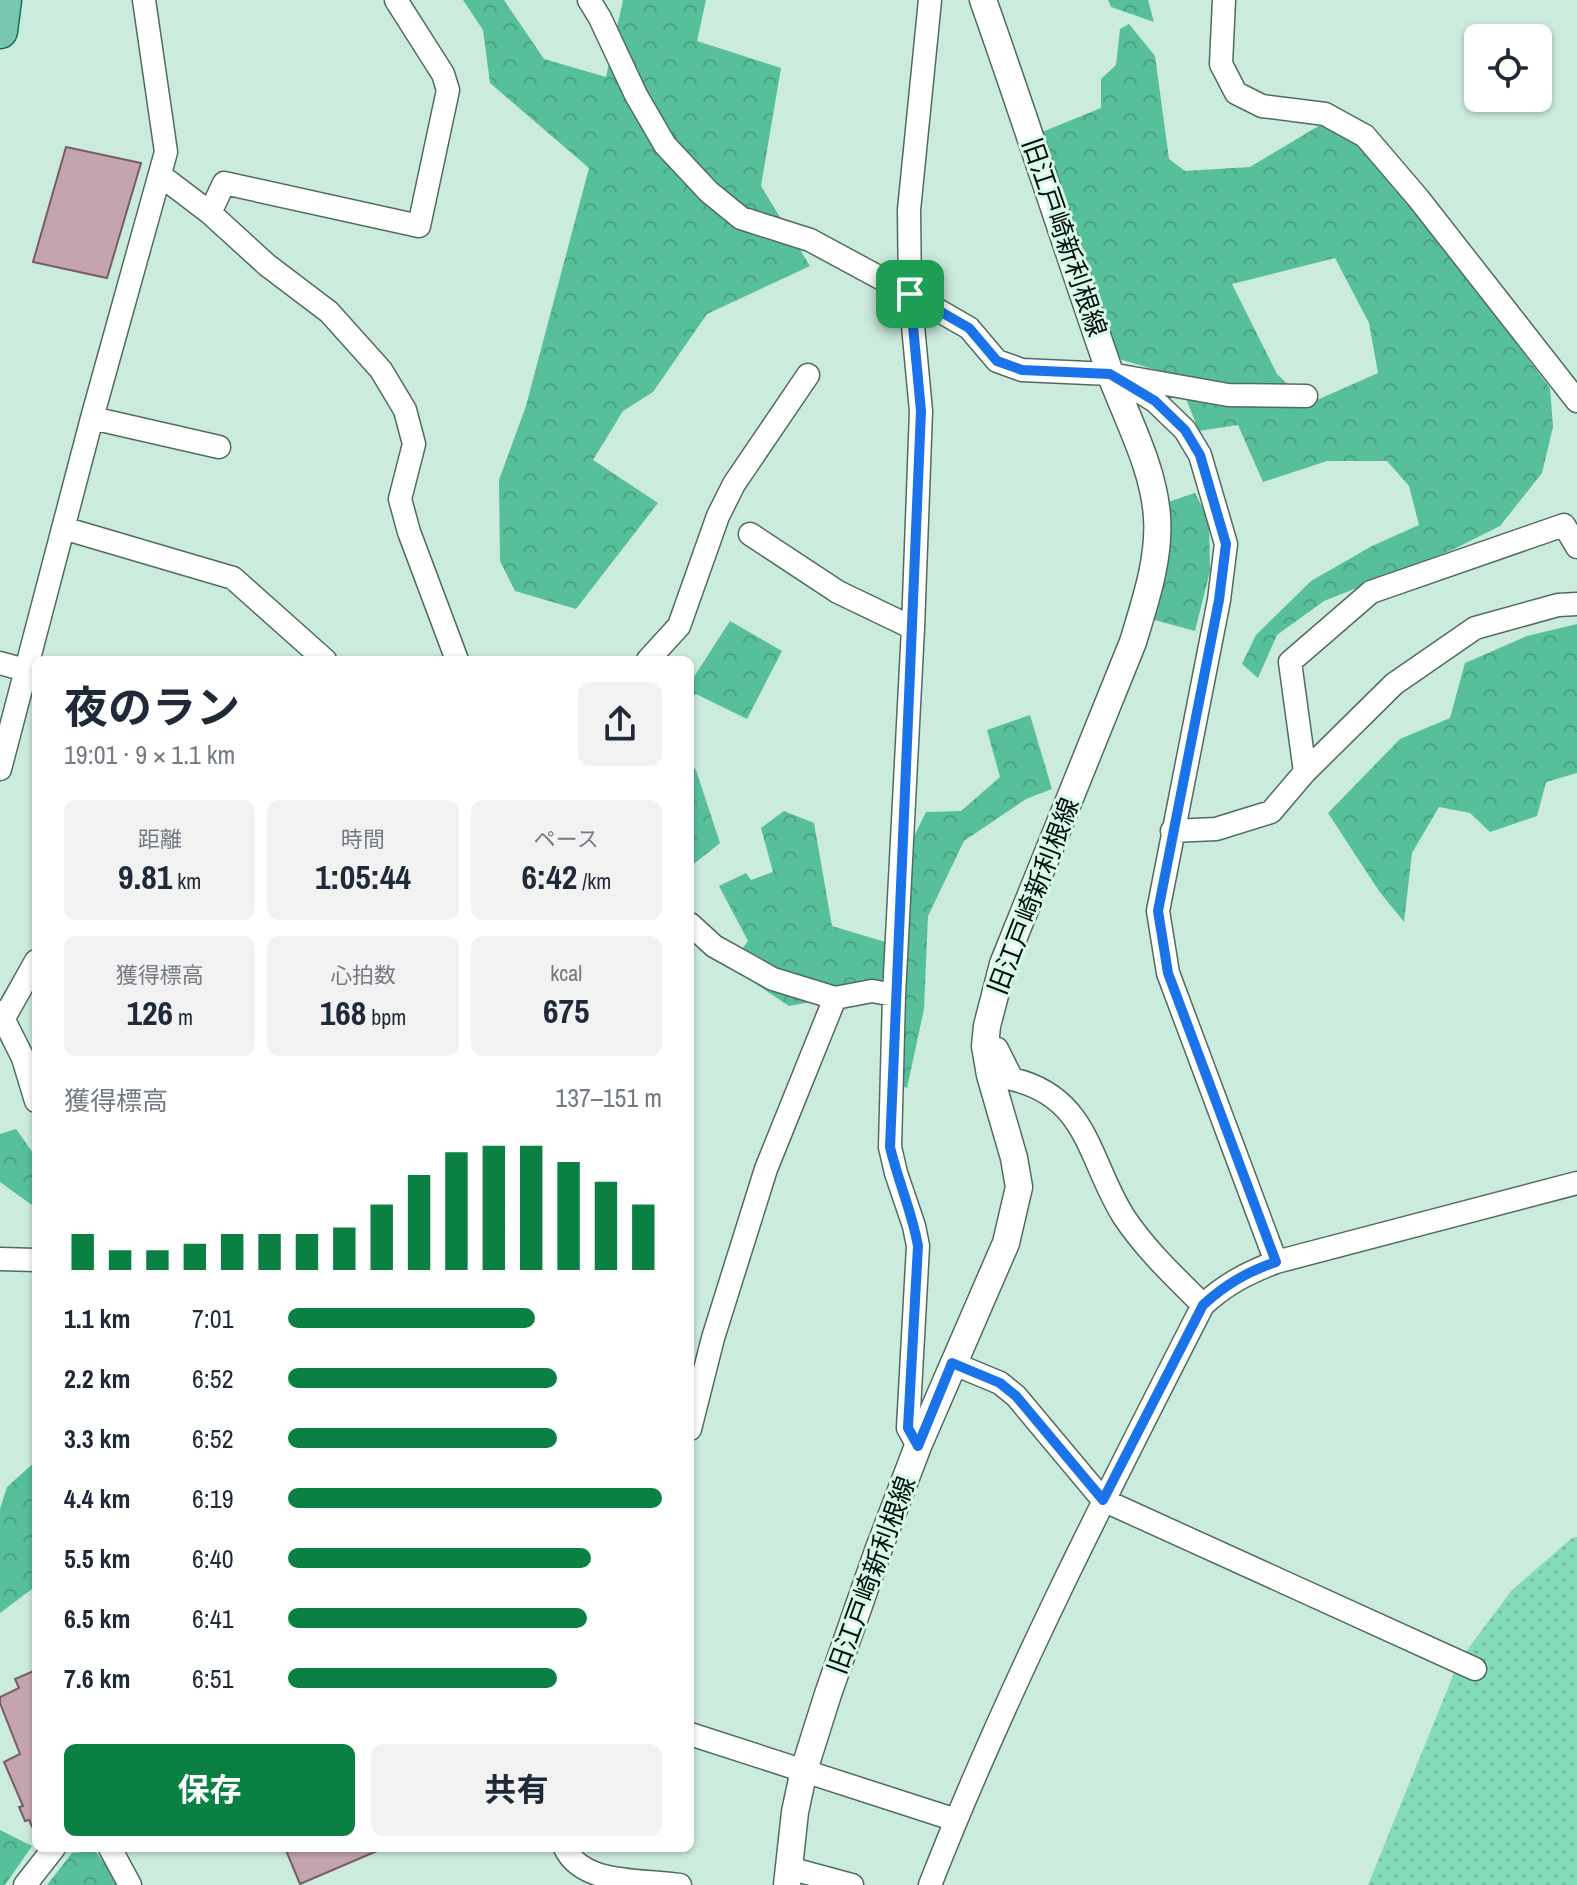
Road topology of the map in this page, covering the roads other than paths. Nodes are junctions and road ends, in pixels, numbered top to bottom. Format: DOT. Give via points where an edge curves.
graph roads {
  1 [pos="4,0"];
  2 [pos="144,0"];
  3 [pos="396,0"];
  4 [pos="589,0"];
  5 [pos="930,0"];
  6 [pos="983,0"];
  7 [pos="1224,0"];
  8 [pos="0,31"];
  9 [pos="160,175"];
  10 [pos="210,213"];
  11 [pos="910,294"];
  12 [pos="1110,374"];
  13 [pos="808,375"];
  14 [pos="1306,396"];
  15 [pos="1577,401"];
  16 [pos="92,418"];
  17 [pos="219,447"];
  18 [pos="63,528"];
  19 [pos="750,534"];
  20 [pos="1577,547"];
  21 [pos="1577,604"];
  22 [pos="913,628"];
  23 [pos="34,656"];
  24 [pos="321,656"];
  25 [pos="456,656"];
  26 [pos="652,656"];
  27 [pos="0,663"];
  28 [pos="30,672"];
  29 [pos="0,769"];
  30 [pos="1305,772"];
  31 [pos="1172,831"];
  32 [pos="694,928"];
  33 [pos="32,967"];
  34 [pos="894,995"];
  35 [pos="835,998"];
  36 [pos="2,1015"];
  37 [pos="985,1046"];
  38 [pos="32,1088"];
  39 [pos="1577,1183"];
  40 [pos="0,1259"];
  41 [pos="32,1260"];
  42 [pos="1276,1262"];
  43 [pos="1203,1305"];
  44 [pos="952,1363"];
  45 [pos="694,1413"];
  46 [pos="918,1446"];
  47 [pos="1103,1500"];
  48 [pos="1475,1669"];
  49 [pos="694,1735"];
  50 [pos="804,1770"];
  51 [pos="956,1820"];
  52 [pos="51,1852"];
  53 [pos="112,1852"];
  54 [pos="566,1852"];
  55 [pos="788,1876"];
  56 [pos="25,1885"];
  57 [pos="130,1885"];
  58 [pos="680,1885"];
  59 [pos="852,1885"];
  60 [pos="930,1885"];
  1 -- 8 [label="main road"];
  2 -- 9 [label="street" via="166,152"];
  3 -- 10 [label="street" via="448,90 419,226 224,183"];
  4 -- 11 [label="street" via="665,145 709,192 741,218 810,240"];
  5 -- 11 [label="street" via="909,210"];
  6 -- 12 [label="street, 旧江戸崎新利根線"];
  7 -- 15 [label="street" via="1221,64 1236,93 1262,106 1325,114 1365,136"];
  9 -- 10 [label="street"];
  9 -- 16 [label="street"];
  10 -- 25 [label="street" via="329,312 381,370 405,410 414,444 400,499"];
  11 -- 12 [label="street" via="969,328 997,361 1022,370"];
  11 -- 22 [label="street" via="921,411"];
  12 -- 14 [label="street" via="1228,395"];
  12 -- 31 [label="street" via="1155,401 1185,430 1200,455 1226,544"];
  12 -- 37 [label="street, 旧江戸崎新利根線" via="1152,490 1157,516 1153,565 1133,642 1003,964"];
  13 -- 26 [label="street" via="734,484 679,626"];
  16 -- 17 [label="street"];
  16 -- 18 [label="street"];
  18 -- 23 [label="street"];
  18 -- 24 [label="street" via="233,578"];
  19 -- 22 [label="street" via="838,592"];
  20 -- 30 [label="street" via="1564,525 1371,592 1290,662"];
  21 -- 30 [label="street" via="1475,628 1394,684"];
  22 -- 34 [label="street"];
  27 -- 28 [label="street"];
  28 -- 29 [label="street"];
  30 -- 31 [label="street" via="1271,812 1216,829"];
  31 -- 42 [label="street" via="1158,911 1168,973"];
  32 -- 35 [label="street" via="714,946 773,979"];
  33 -- 36 [label="street"];
  34 -- 35 [label="street" via="872,991"];
  34 -- 46 [label="street" via="890,1147 918,1246 908,1428"];
  35 -- 45 [label="street" via="766,1169"];
  36 -- 38 [label="street"];
  37 -- 43 [label="street" via="997,1049 1012,1079 1031,1084 1070,1110 1123,1214"];
  37 -- 44 [label="street, 旧江戸崎新利根線" via="1019,1187 1006,1243"];
  39 -- 42 [label="street"];
  40 -- 41 [label="street"];
  42 -- 43 [label="street" via="1226,1285"];
  43 -- 47 [label="street"];
  44 -- 46 [label="street, 旧江戸崎新利根線"];
  44 -- 47 [label="street" via="1000,1383 1016,1396"];
  46 -- 50 [label="street, 旧江戸崎新利根線"];
  47 -- 48 [label="street"];
  47 -- 51 [label="street"];
  49 -- 50 [label="street"];
  50 -- 51 [label="street"];
  50 -- 55 [label="street, 旧江戸崎新利根線"];
  51 -- 60 [label="street"];
  52 -- 56 [label="street"];
  53 -- 57 [label="street"];
  54 -- 58 [label="street" via="571,1864 604,1884"];
  55 -- 59 [label="street"];
}
